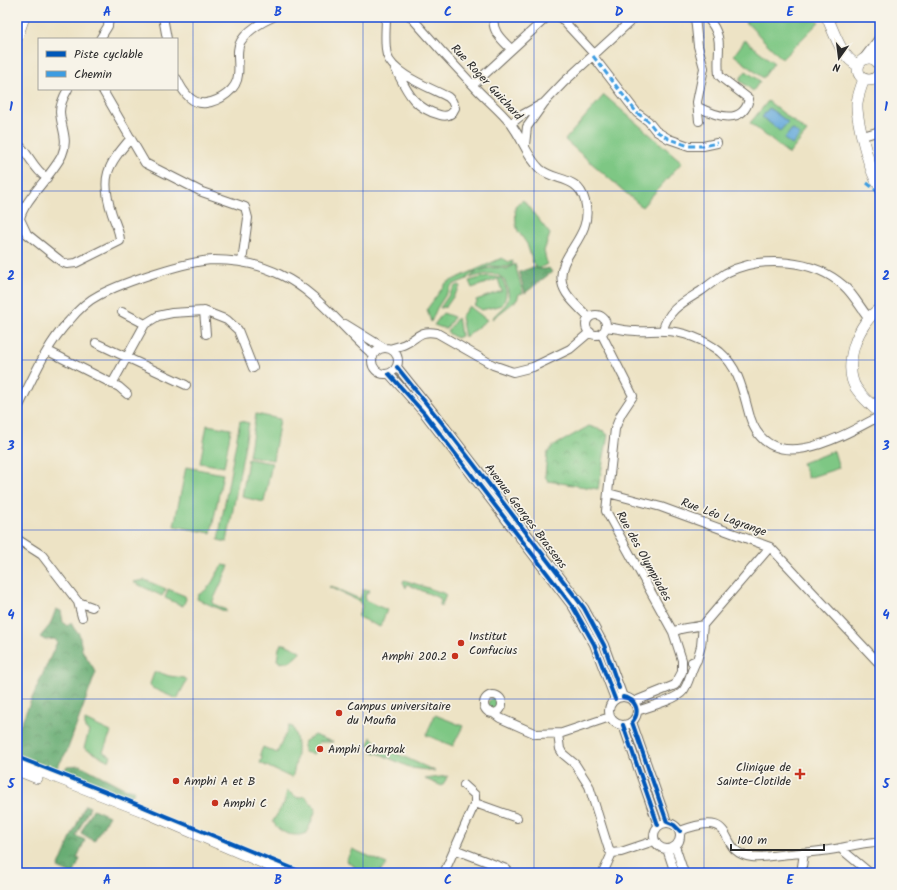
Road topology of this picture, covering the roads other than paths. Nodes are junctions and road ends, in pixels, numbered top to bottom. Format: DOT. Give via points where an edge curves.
graph roads {
  1 [pos="24,17"];
  2 [pos="109,17"];
  3 [pos="163,17"];
  4 [pos="273,17"];
  5 [pos="386,17"];
  6 [pos="411,17"];
  7 [pos="494,17"];
  8 [pos="547,17"];
  9 [pos="560,17"];
  10 [pos="636,17"];
  11 [pos="695,17"];
  12 [pos="707,17"];
  13 [pos="827,17"];
  14 [pos="259,20"];
  15 [pos="17,37"];
  16 [pos="880,37"];
  17 [pos="101,38"];
  18 [pos="167,38"];
  19 [pos="511,49"];
  20 [pos="594,56"];
  21 [pos="861,62"];
  22 [pos="879,66"];
  23 [pos="395,68"];
  24 [pos="864,79"];
  25 [pos="178,80"];
  26 [pos="472,85"];
  27 [pos="68,90"];
  28 [pos="103,90"];
  29 [pos="544,103"];
  30 [pos="698,107"];
  31 [pos="699,121"];
  32 [pos="513,127"];
  33 [pos="527,127"];
  34 [pos="880,131"];
  35 [pos="863,136"];
  36 [pos="131,138"];
  37 [pos="716,143"];
  38 [pos="18,144"];
  39 [pos="525,145"];
  40 [pos="47,178"];
  41 [pos="880,186"];
  42 [pos="242,262"];
  43 [pos="880,309"];
  44 [pos="204,311"];
  45 [pos="122,312"];
  46 [pos="868,317"];
  47 [pos="589,318"];
  48 [pos="336,319"];
  49 [pos="145,324"];
  50 [pos="604,330"];
  51 [pos="663,330"];
  52 [pos="590,332"];
  53 [pos="206,334"];
  54 [pos="96,343"];
  55 [pos="406,344"];
  56 [pos="387,348"];
  57 [pos="48,351"];
  58 [pos="126,357"];
  59 [pos="373,358"];
  60 [pos="398,364"];
  61 [pos="253,368"];
  62 [pos="389,374"];
  63 [pos="112,384"];
  64 [pos="186,385"];
  65 [pos="127,394"];
  66 [pos="875,403"];
  67 [pos="17,410"];
  68 [pos="880,414"];
  69 [pos="608,493"];
  70 [pos="17,539"];
  71 [pos="770,547"];
  72 [pos="78,602"];
  73 [pos="92,607"];
  74 [pos="82,617"];
  75 [pos="703,625"];
  76 [pos="692,628"];
  77 [pos="672,632"];
  78 [pos="701,640"];
  79 [pos="682,660"];
  80 [pos="696,660"];
  81 [pos="880,661"];
  82 [pos="619,698"];
  83 [pos="633,702"];
  84 [pos="495,711"];
  85 [pos="637,711"];
  86 [pos="610,717"];
  87 [pos="632,722"];
  88 [pos="623,725"];
  89 [pos="558,734"];
  90 [pos="17,762"];
  91 [pos="17,770"];
  92 [pos="464,785"];
  93 [pos="475,803"];
  94 [pos="517,818"];
  95 [pos="663,823"];
  96 [pos="680,831"];
  97 [pos="654,841"];
  98 [pos="880,842"];
  99 [pos="675,846"];
  100 [pos="840,848"];
  101 [pos="454,849"];
  102 [pos="667,849"];
  103 [pos="612,853"];
  104 [pos="804,853"];
  105 [pos="268,873"];
  106 [pos="287,873"];
  107 [pos="444,873"];
  108 [pos="510,873"];
  109 [pos="603,873"];
  110 [pos="675,873"];
  111 [pos="684,873"];
  112 [pos="801,873"];
  113 [pos="870,873"];
  1 -- 15 [label="main road"];
  2 -- 17 [label="street" via="108,26"];
  3 -- 18 [label="street"];
  4 -- 14 [label="street"];
  5 -- 23 [label="street" via="387,55"];
  6 -- 26 [label="street, Rue Roger Guichard"];
  7 -- 19 [label="street" via="493,24 497,34"];
  8 -- 19 [label="street"];
  9 -- 20 [label="street"];
  10 -- 20 [label="street"];
  11 -- 30 [label="street" via="698,46 704,68"];
  12 -- 30 [label="street" via="718,36 719,75 749,99 744,111 737,116 726,117"];
  13 -- 21 [label="main road" via="848,60"];
  14 -- 25 [label="street" via="241,41 238,76 232,90 212,102 201,103 189,97"];
  16 -- 21 [label="street"];
  16 -- 22 [label="street"];
  19 -- 26 [label="street"];
  20 -- 29 [label="street"];
  20 -- 37 [label="street" via="637,113 656,131 689,146"];
  21 -- 22 [label="main road" via="871,58"];
  21 -- 24 [label="main road" via="859,75"];
  22 -- 24 [label="main road" via="878,75 873,79"];
  23 -- 23 [label="street" via="448,97 452,101 453,111 444,116 424,110 418,105"];
  24 -- 35 [label="main road" via="857,102"];
  26 -- 32 [label="street, Rue Roger Guichard"];
  27 -- 40 [label="street" via="60,114 65,145 60,159"];
  28 -- 36 [label="street"];
  29 -- 32 [label="street" via="522,115"];
  29 -- 33 [label="street"];
  30 -- 31 [label="street"];
  32 -- 33 [label="street"];
  32 -- 39 [label="street, Rue Roger Guichard"];
  33 -- 39 [label="street"];
  34 -- 35 [label="street"];
  35 -- 41 [label="main road" via="873,175"];
  36 -- 40 [label="street" via="116,155 106,176 110,206 120,241 72,264 52,256 27,234 22,226 22,211"];
  36 -- 42 [label="street" via="150,166 202,192 245,208 248,218"];
  38 -- 40 [label="street"];
  39 -- 47 [label="street, Rue Roger Guichard" via="540,169 574,184 585,199 586,223 565,261 561,274 562,283 574,302"];
  42 -- 48 [label="street" via="265,267 298,284"];
  42 -- 57 [label="street" via="212,260 184,265 126,283 82,307 68,321"];
  43 -- 46 [label="main road"];
  44 -- 49 [label="street" via="165,314"];
  44 -- 53 [label="street"];
  44 -- 61 [label="street" via="227,320 238,330"];
  45 -- 49 [label="street"];
  46 -- 51 [label="street" via="844,286 823,272 801,264 774,262 749,265 726,273 674,310 666,319"];
  46 -- 66 [label="main road" via="862,326 850,363 856,388"];
  47 -- 50 [label="street" via="601,317"];
  47 -- 52 [label="street" via="586,323"];
  48 -- 56 [label="street"];
  48 -- 59 [label="street"];
  49 -- 58 [label="street"];
  50 -- 51 [label="street"];
  50 -- 52 [label="street" via="597,335"];
  50 -- 69 [label="street, Rue des Olympiades" via="633,396 615,429"];
  51 -- 68 [label="street" via="687,335 707,343 720,353 733,367 742,385 756,431 776,446 798,451 813,447"];
  52 -- 55 [label="street" via="563,352 533,367 513,372 493,364 437,333 426,331"];
  54 -- 58 [label="street"];
  55 -- 56 [label="street"];
  55 -- 60 [label="street"];
  56 -- 59 [label="street" via="374,353"];
  56 -- 60 [label="street" via="396,353"];
  57 -- 63 [label="street"];
  57 -- 67 [label="street"];
  58 -- 63 [label="street"];
  58 -- 64 [label="street"];
  59 -- 62 [label="street" via="373,366 377,371"];
  60 -- 62 [label="street"];
  60 -- 82 [label="street, Avenue Georges Brassens" via="584,608 604,645 619,688"];
  62 -- 82 [label="street, Avenue Georges Brassens" via="424,413 573,607 594,644"];
  63 -- 65 [label="street"];
  66 -- 68 [label="main road"];
  69 -- 71 [label="street, Rue Léo Lagrange" via="661,506"];
  69 -- 77 [label="street, Rue des Olympiades" via="606,511"];
  70 -- 72 [label="street" via="42,555"];
  71 -- 75 [label="street"];
  71 -- 81 [label="street, Rue Léo Lagrange" via="877,661"];
  72 -- 73 [label="street"];
  72 -- 74 [label="street"];
  75 -- 76 [label="street"];
  75 -- 78 [label="street"];
  76 -- 77 [label="street"];
  76 -- 78 [label="street"];
  77 -- 79 [label="street, Rue des Olympiades"];
  78 -- 80 [label="street"];
  79 -- 80 [label="street"];
  79 -- 83 [label="street" via="682,672 676,685"];
  80 -- 85 [label="street" via="684,691 678,696"];
  82 -- 83 [label="street"];
  82 -- 86 [label="street" via="610,705"];
  83 -- 85 [label="street"];
  84 -- 89 [label="street" via="500,718 536,734"];
  85 -- 87 [label="street"];
  86 -- 88 [label="street"];
  86 -- 89 [label="street"];
  87 -- 88 [label="street"];
  87 -- 95 [label="street"];
  88 -- 95 [label="street"];
  89 -- 103 [label="street" via="560,749 575,764 589,786"];
  90 -- 106 [label="main road" via="143,811"];
  91 -- 105 [label="main road"];
  92 -- 93 [label="street" via="475,795"];
  93 -- 94 [label="street"];
  93 -- 101 [label="street"];
  95 -- 96 [label="street" via="674,825"];
  95 -- 97 [label="street" via="654,832"];
  96 -- 99 [label="street" via="680,839"];
  96 -- 104 [label="street" via="698,824 712,824 722,829 737,852 753,858"];
  97 -- 102 [label="street" via="659,847"];
  97 -- 103 [label="street"];
  98 -- 100 [label="street" via="864,842"];
  99 -- 102 [label="street"];
  99 -- 111 [label="street"];
  100 -- 104 [label="street"];
  100 -- 113 [label="street"];
  101 -- 107 [label="street"];
  101 -- 108 [label="street" via="506,869"];
  102 -- 110 [label="street"];
  103 -- 109 [label="street"];
  104 -- 112 [label="street"];
}
